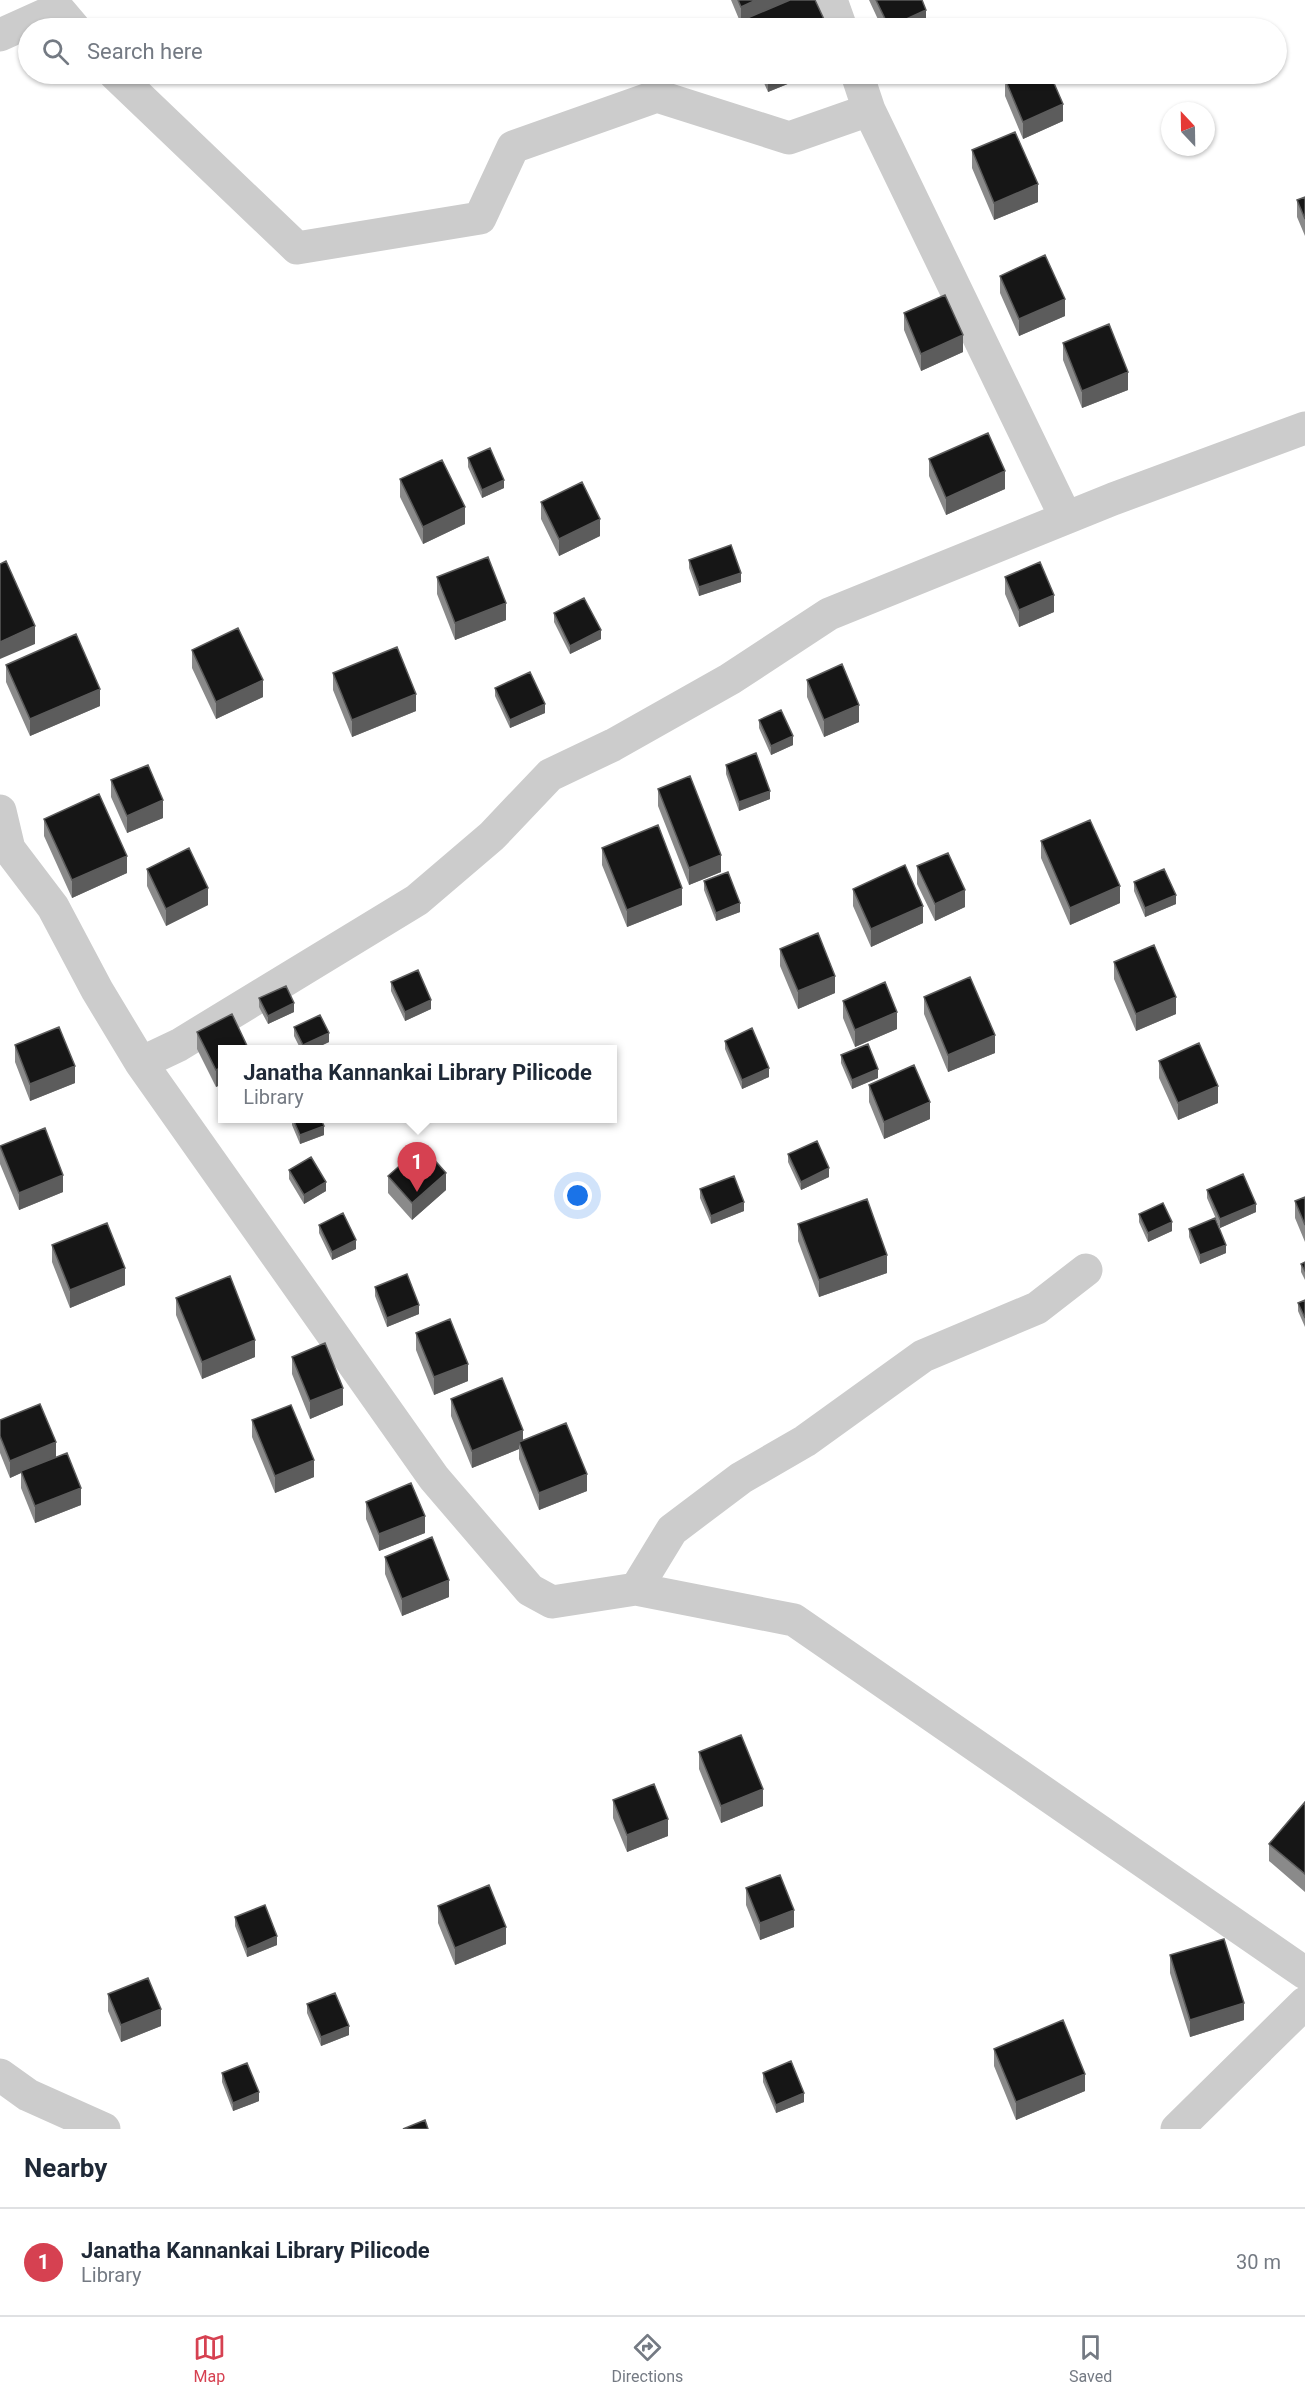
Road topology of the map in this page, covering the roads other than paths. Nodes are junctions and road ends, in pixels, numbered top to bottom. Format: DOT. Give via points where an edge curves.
graph roads {
  1 [pos="831,0"];
  2 [pos="38,18"];
  3 [pos="66,18"];
  4 [pos="837,18"];
  5 [pos="18,27"];
  6 [pos="0,35"];
  7 [pos="125,84"];
  8 [pos="860,84"];
  9 [pos="869,110"];
  10 [pos="1305,428"];
  11 [pos="1066,518"];
  12 [pos="0,811"];
  13 [pos="141,1063"];
  14 [pos="1086,1270"];
  15 [pos="636,1589"];
  16 [pos="1305,1973"];
  17 [pos="1305,2003"];
  18 [pos="0,2075"];
  19 [pos="104,2129"];
  20 [pos="1178,2129"];
  1 -- 4 [label="street"];
  2 -- 3 [label="street" via="58,9"];
  5 -- 6 [label="street"];
  7 -- 9 [label="street" via="297,248 480,218 513,147 657,96 789,138"];
  8 -- 9 [label="street"];
  9 -- 11 [label="street"];
  10 -- 11 [label="street"];
  11 -- 13 [label="street" via="829,615 730,680 614,746 550,775 492,836 417,900 179,1045"];
  12 -- 13 [label="street" via="9,849 53,907"];
  13 -- 15 [label="street" via="434,1478 530,1590 552,1602"];
  14 -- 15 [label="street" via="1037,1308 922,1356 806,1441 741,1478 672,1530"];
  15 -- 16 [label="street" via="794,1620"];
  17 -- 20 [label="street"];
  18 -- 19 [label="street" via="28,2095"];
}
